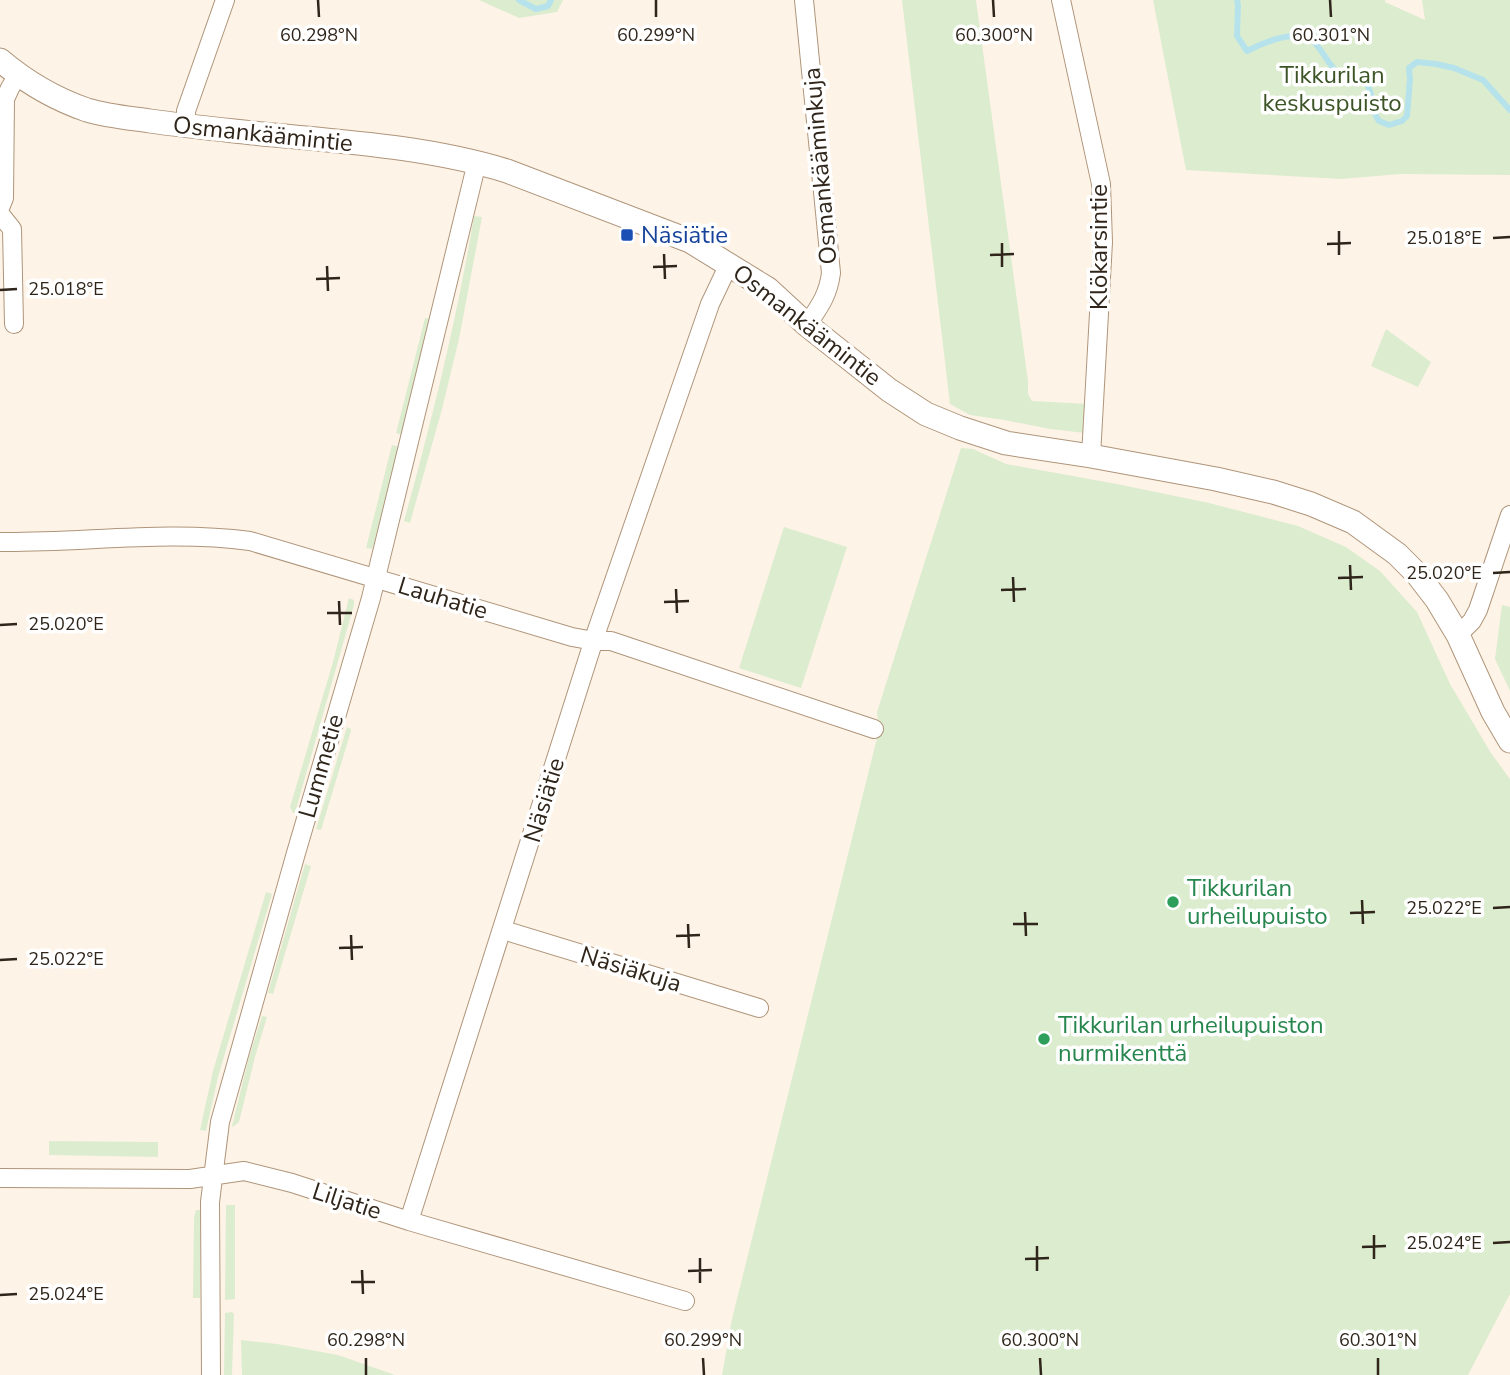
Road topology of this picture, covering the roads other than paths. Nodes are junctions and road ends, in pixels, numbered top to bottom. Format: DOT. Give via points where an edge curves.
graph roads {
  1 [pos="225,0"];
  2 [pos="804,0"];
  3 [pos="1061,0"];
  4 [pos="0,60"];
  5 [pos="18,75"];
  6 [pos="186,125"];
  7 [pos="477,162"];
  8 [pos="0,211"];
  9 [pos="729,264"];
  10 [pos="14,324"];
  11 [pos="807,325"];
  12 [pos="1091,456"];
  13 [pos="1510,515"];
  14 [pos="0,542"];
  15 [pos="376,578"];
  16 [pos="1458,635"];
  17 [pos="594,641"];
  18 [pos="874,729"];
  19 [pos="1510,741"];
  20 [pos="503,930"];
  21 [pos="759,1008"];
  22 [pos="212,1175"];
  23 [pos="0,1178"];
  24 [pos="409,1221"];
  25 [pos="685,1301"];
  26 [pos="211,1375"];
  1 -- 6 [label="street" via="186,111"];
  2 -- 11 [label="street, Osmankääminkuja" via="831,274 824,299"];
  3 -- 12 [label="street, Klökarsintie" via="1101,184 1103,242"];
  4 -- 5 [label="street, Osmankäämintie"];
  5 -- 6 [label="street, Osmankäämintie" via="88,110"];
  5 -- 8 [label="street" via="5,99 5,198"];
  6 -- 7 [label="street, Osmankäämintie" via="407,149"];
  7 -- 9 [label="street, Osmankäämintie" via="690,241"];
  7 -- 15 [label="street, Lummetie"];
  8 -- 10 [label="street" via="12,229"];
  9 -- 11 [label="street, Osmankäämintie" via="768,289"];
  9 -- 17 [label="street, Näsiätie" via="710,304"];
  11 -- 12 [label="street, Osmankäämintie" via="926,414 1006,443"];
  12 -- 16 [label="street, Osmankäämintie" via="1273,492 1353,523 1417,574"];
  13 -- 16 [label="street" via="1478,610"];
  14 -- 15 [label="street, Lauhatie" via="225,538 250,541"];
  15 -- 17 [label="street, Lauhatie"];
  15 -- 22 [label="street, Lummetie" via="220,1122"];
  16 -- 19 [label="street, Osmankäämintie"];
  17 -- 18 [label="street, Lauhatie" via="611,640"];
  17 -- 20 [label="street, Näsiätie"];
  20 -- 21 [label="street, Näsiäkuja"];
  20 -- 24 [label="street, Näsiätie"];
  22 -- 23 [label="street, Liljatie" via="190,1179"];
  22 -- 24 [label="street, Liljatie" via="244,1171"];
  22 -- 26 [label="street, Lummetie"];
  24 -- 25 [label="street, Liljatie"];
}
